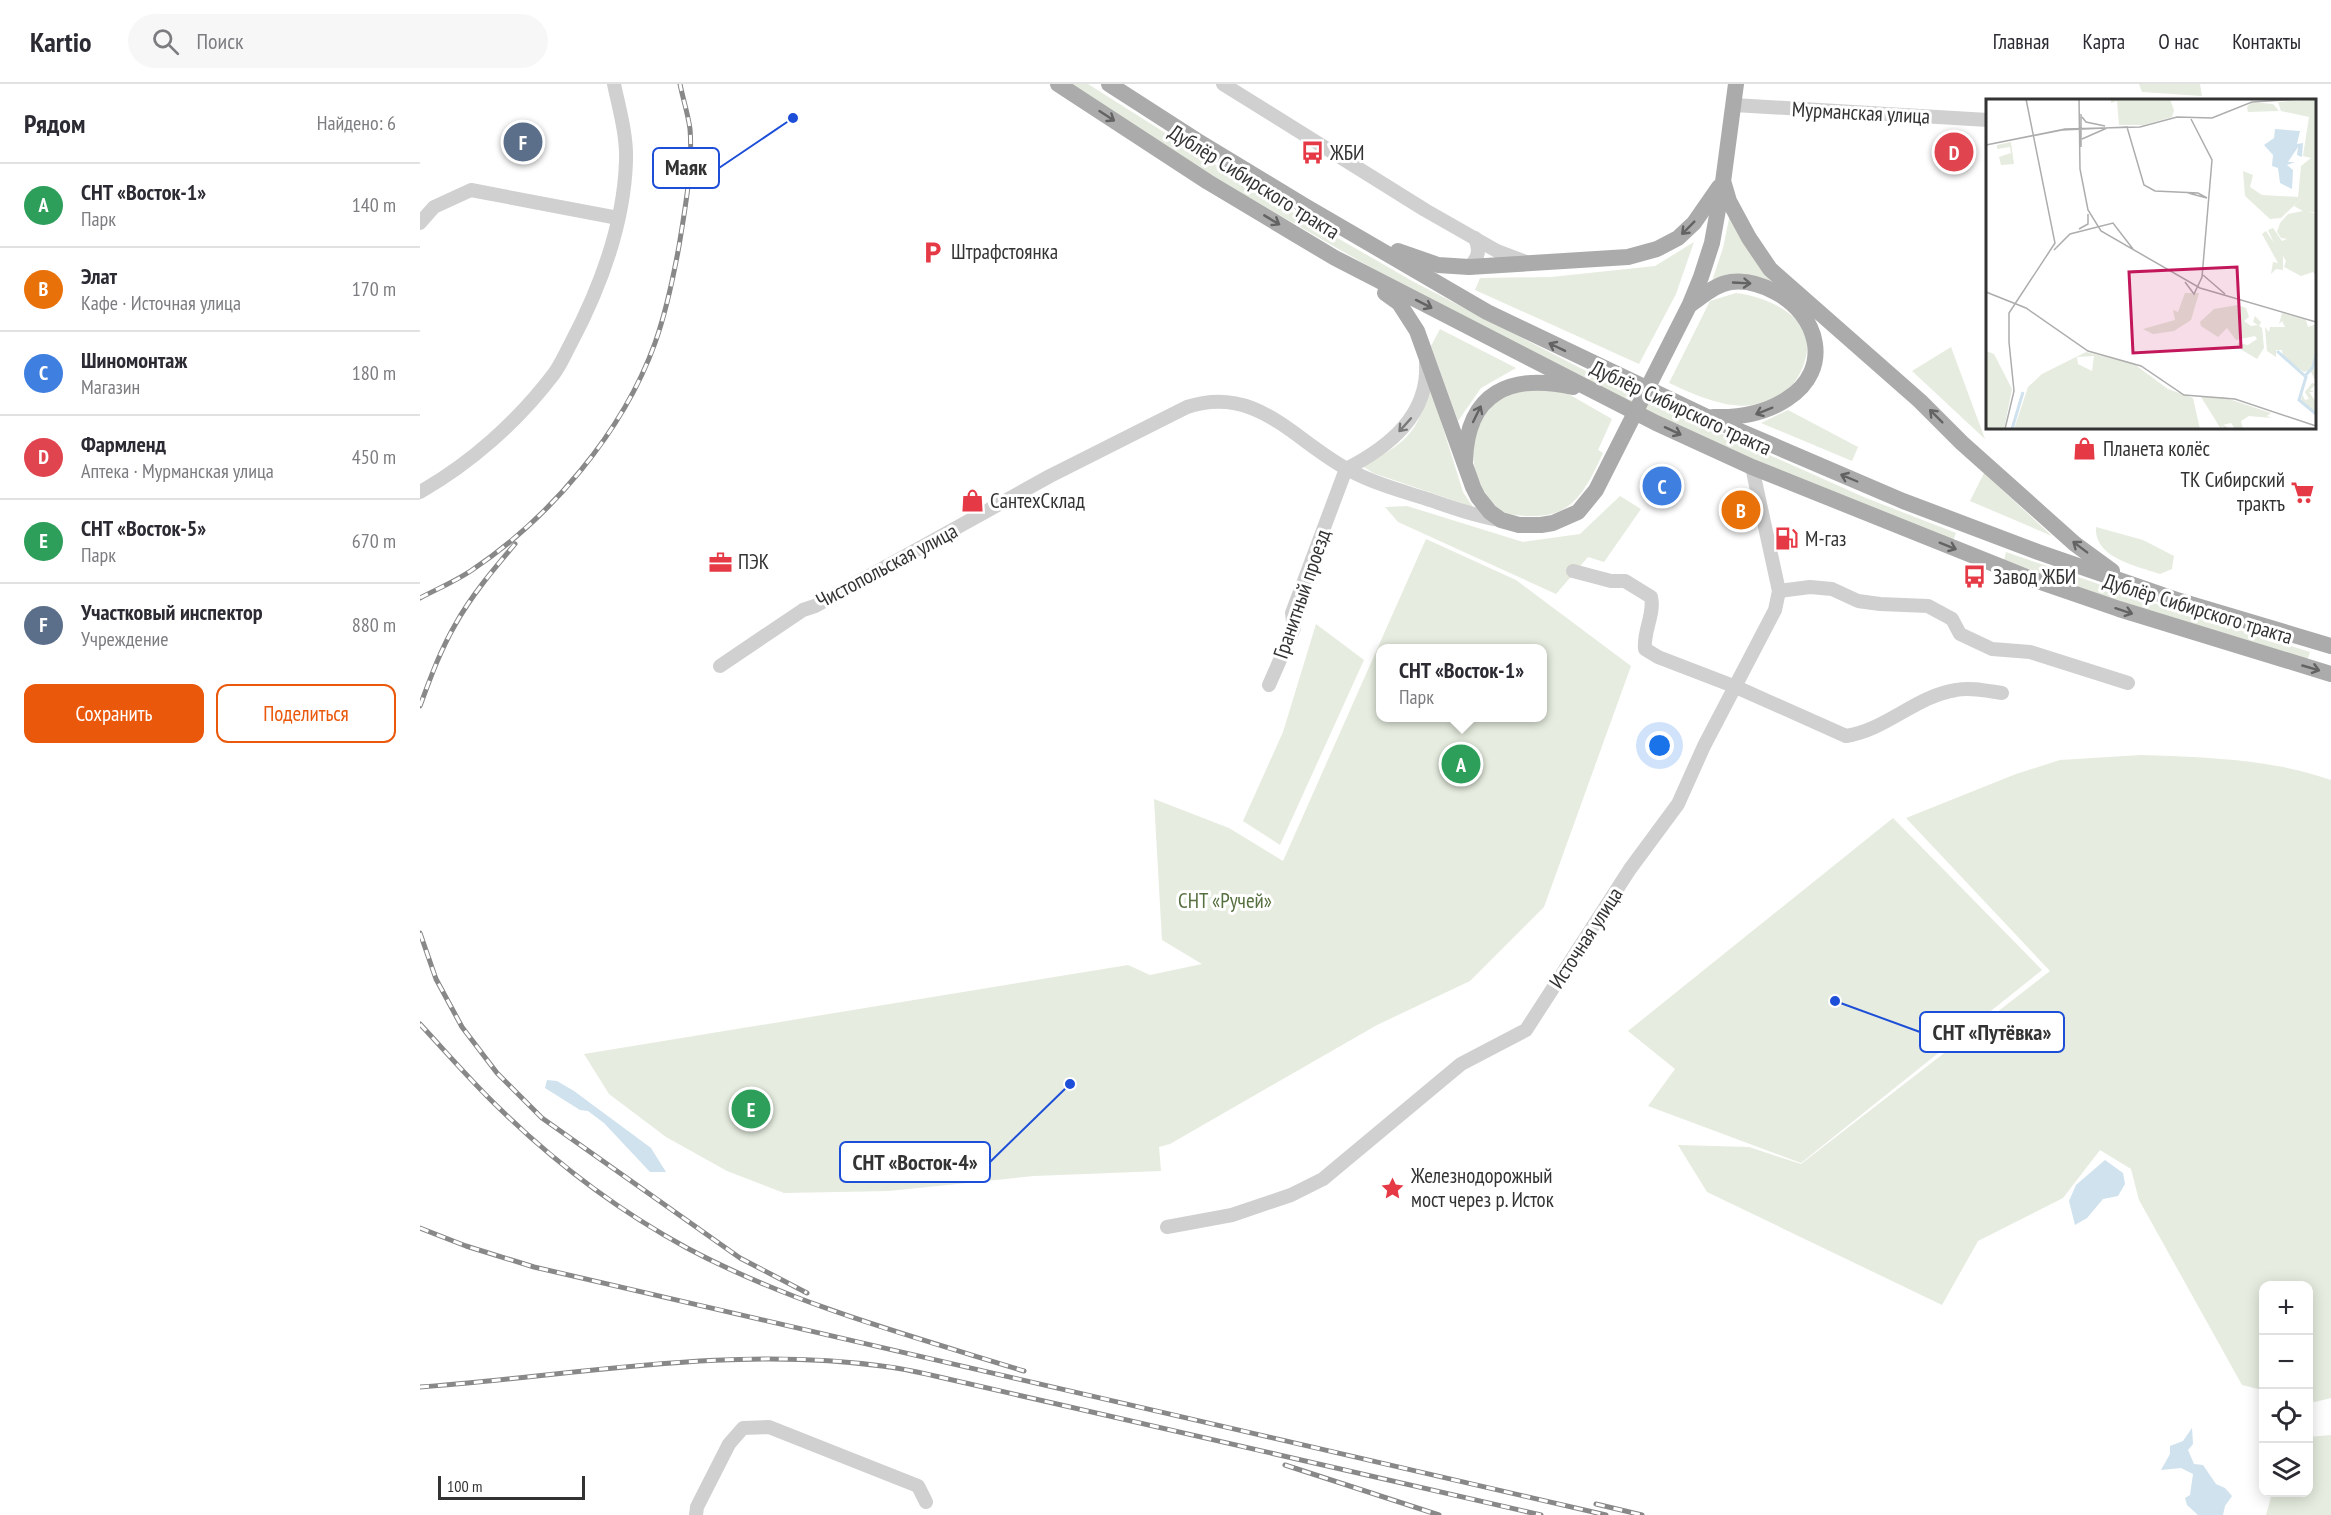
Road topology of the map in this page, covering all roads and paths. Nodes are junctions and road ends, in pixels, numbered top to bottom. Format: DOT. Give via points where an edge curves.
graph roads {
  1 [pos="614,84"];
  2 [pos="1058,84"];
  3 [pos="1109,84"];
  4 [pos="1223,84"];
  5 [pos="1736,84"];
  6 [pos="1734,105"];
  7 [pos="1972,120"];
  8 [pos="1986,120"];
  9 [pos="1986,129"];
  10 [pos="1723,182"];
  11 [pos="1305,206"];
  12 [pos="618,218"];
  13 [pos="420,223"];
  14 [pos="1474,238"];
  15 [pos="1335,258"];
  16 [pos="1528,263"];
  17 [pos="1469,267"];
  18 [pos="1687,311"];
  19 [pos="1425,352"];
  20 [pos="1617,404"];
  21 [pos="1707,417"];
  22 [pos="1752,467"];
  23 [pos="1346,469"];
  24 [pos="1466,471"];
  25 [pos="420,492"];
  26 [pos="1501,520"];
  27 [pos="1573,571"];
  28 [pos="2127,582"];
  29 [pos="1778,586"];
  30 [pos="2331,646"];
  31 [pos="720,666"];
  32 [pos="2331,674"];
  33 [pos="2128,683"];
  34 [pos="1269,685"];
  35 [pos="1736,687"];
  36 [pos="2002,693"];
  37 [pos="1167,1227"];
  38 [pos="926,1502"];
  39 [pos="696,1515"];
  1 -- 12 [label="street" via="626,160"];
  2 -- 15 [label="main road, Дублёр Сибирского тракта, one-way" via="1208,182"];
  3 -- 11 [label="main road, Дублёр Сибирского тракта"];
  4 -- 14 [label="street"];
  5 -- 6 [label="main road"];
  6 -- 7 [label="street, Мурманская улица"];
  6 -- 10 [label="main road"];
  7 -- 8 [label="street, Мурманская улица"];
  7 -- 9 [label="street"];
  10 -- 16 [label="main road, one-way" via="1694,223 1678,238 1657,249 1628,257"];
  10 -- 18 [label="main road" via="1712,243"];
  28 -- 10 [label="main road, one-way" via="2074,544 1770,268 1749,238"];
  11 -- 17 [label="main road" via="1406,255 1438,265"];
  21 -- 11 [label="main road, Дублёр Сибирского тракта, one-way" via="1487,312"];
  12 -- 13 [label="street" via="471,190 434,207"];
  12 -- 25 [label="street" via="588,311 555,373 518,417"];
  14 -- 16 [label="street"];
  14 -- 17 [label="street" via="1478,254"];
  15 -- 19 [label="main road" via="1399,303 1411,319"];
  15 -- 20 [label="main road, Дублёр Сибирского тракта, one-way"];
  16 -- 17 [label="main road"];
  18 -- 21 [label="main road, one-way" via="1715,288 1730,282 1754,283 1767,287 1801,311 1816,343 1813,366 1790,398 1753,415"];
  18 -- 26 [label="main road" via="1587,503 1566,519 1553,523 1530,526"];
  19 -- 23 [label="street, one-way" via="1424,392 1414,415 1394,437"];
  19 -- 24 [label="main road"];
  20 -- 22 [label="main road, Дублёр Сибирского тракта, one-way"];
  24 -- 20 [label="main road, one-way" via="1467,444 1474,419 1486,400 1502,388 1558,384"];
  28 -- 21 [label="main road, Дублёр Сибирского тракта, one-way" via="1903,501"];
  22 -- 29 [label="street"];
  22 -- 32 [label="main road, Дублёр Сибирского тракта, one-way" via="2041,582"];
  23 -- 26 [label="street, Чистопольская улица" via="1373,482"];
  23 -- 31 [label="street, Чистопольская улица" via="1255,409 1225,400 1196,404 1050,476 803,610"];
  23 -- 34 [label="street, Гранитный проезд" via="1292,613 1294,628"];
  24 -- 26 [label="main road" via="1478,497"];
  27 -- 35 [label="street" via="1625,581 1651,597 1646,649"];
  28 -- 30 [label="main road, Дублёр Сибирского тракта"];
  29 -- 33 [label="street" via="1832,589 1858,601 1880,604 1928,606 1952,620 1960,634 1992,649 2030,652"];
  29 -- 35 [label="street, Источная улица" via="1775,610"];
  35 -- 36 [label="street" via="1846,736 1862,734 1928,698 1957,690"];
  35 -- 37 [label="street, Источная улица" via="1678,804 1630,869 1526,1029 1461,1064 1323,1179 1291,1195 1232,1215"];
  38 -- 39 [label="street" via="918,1486 769,1427 743,1428 729,1444"];
}
